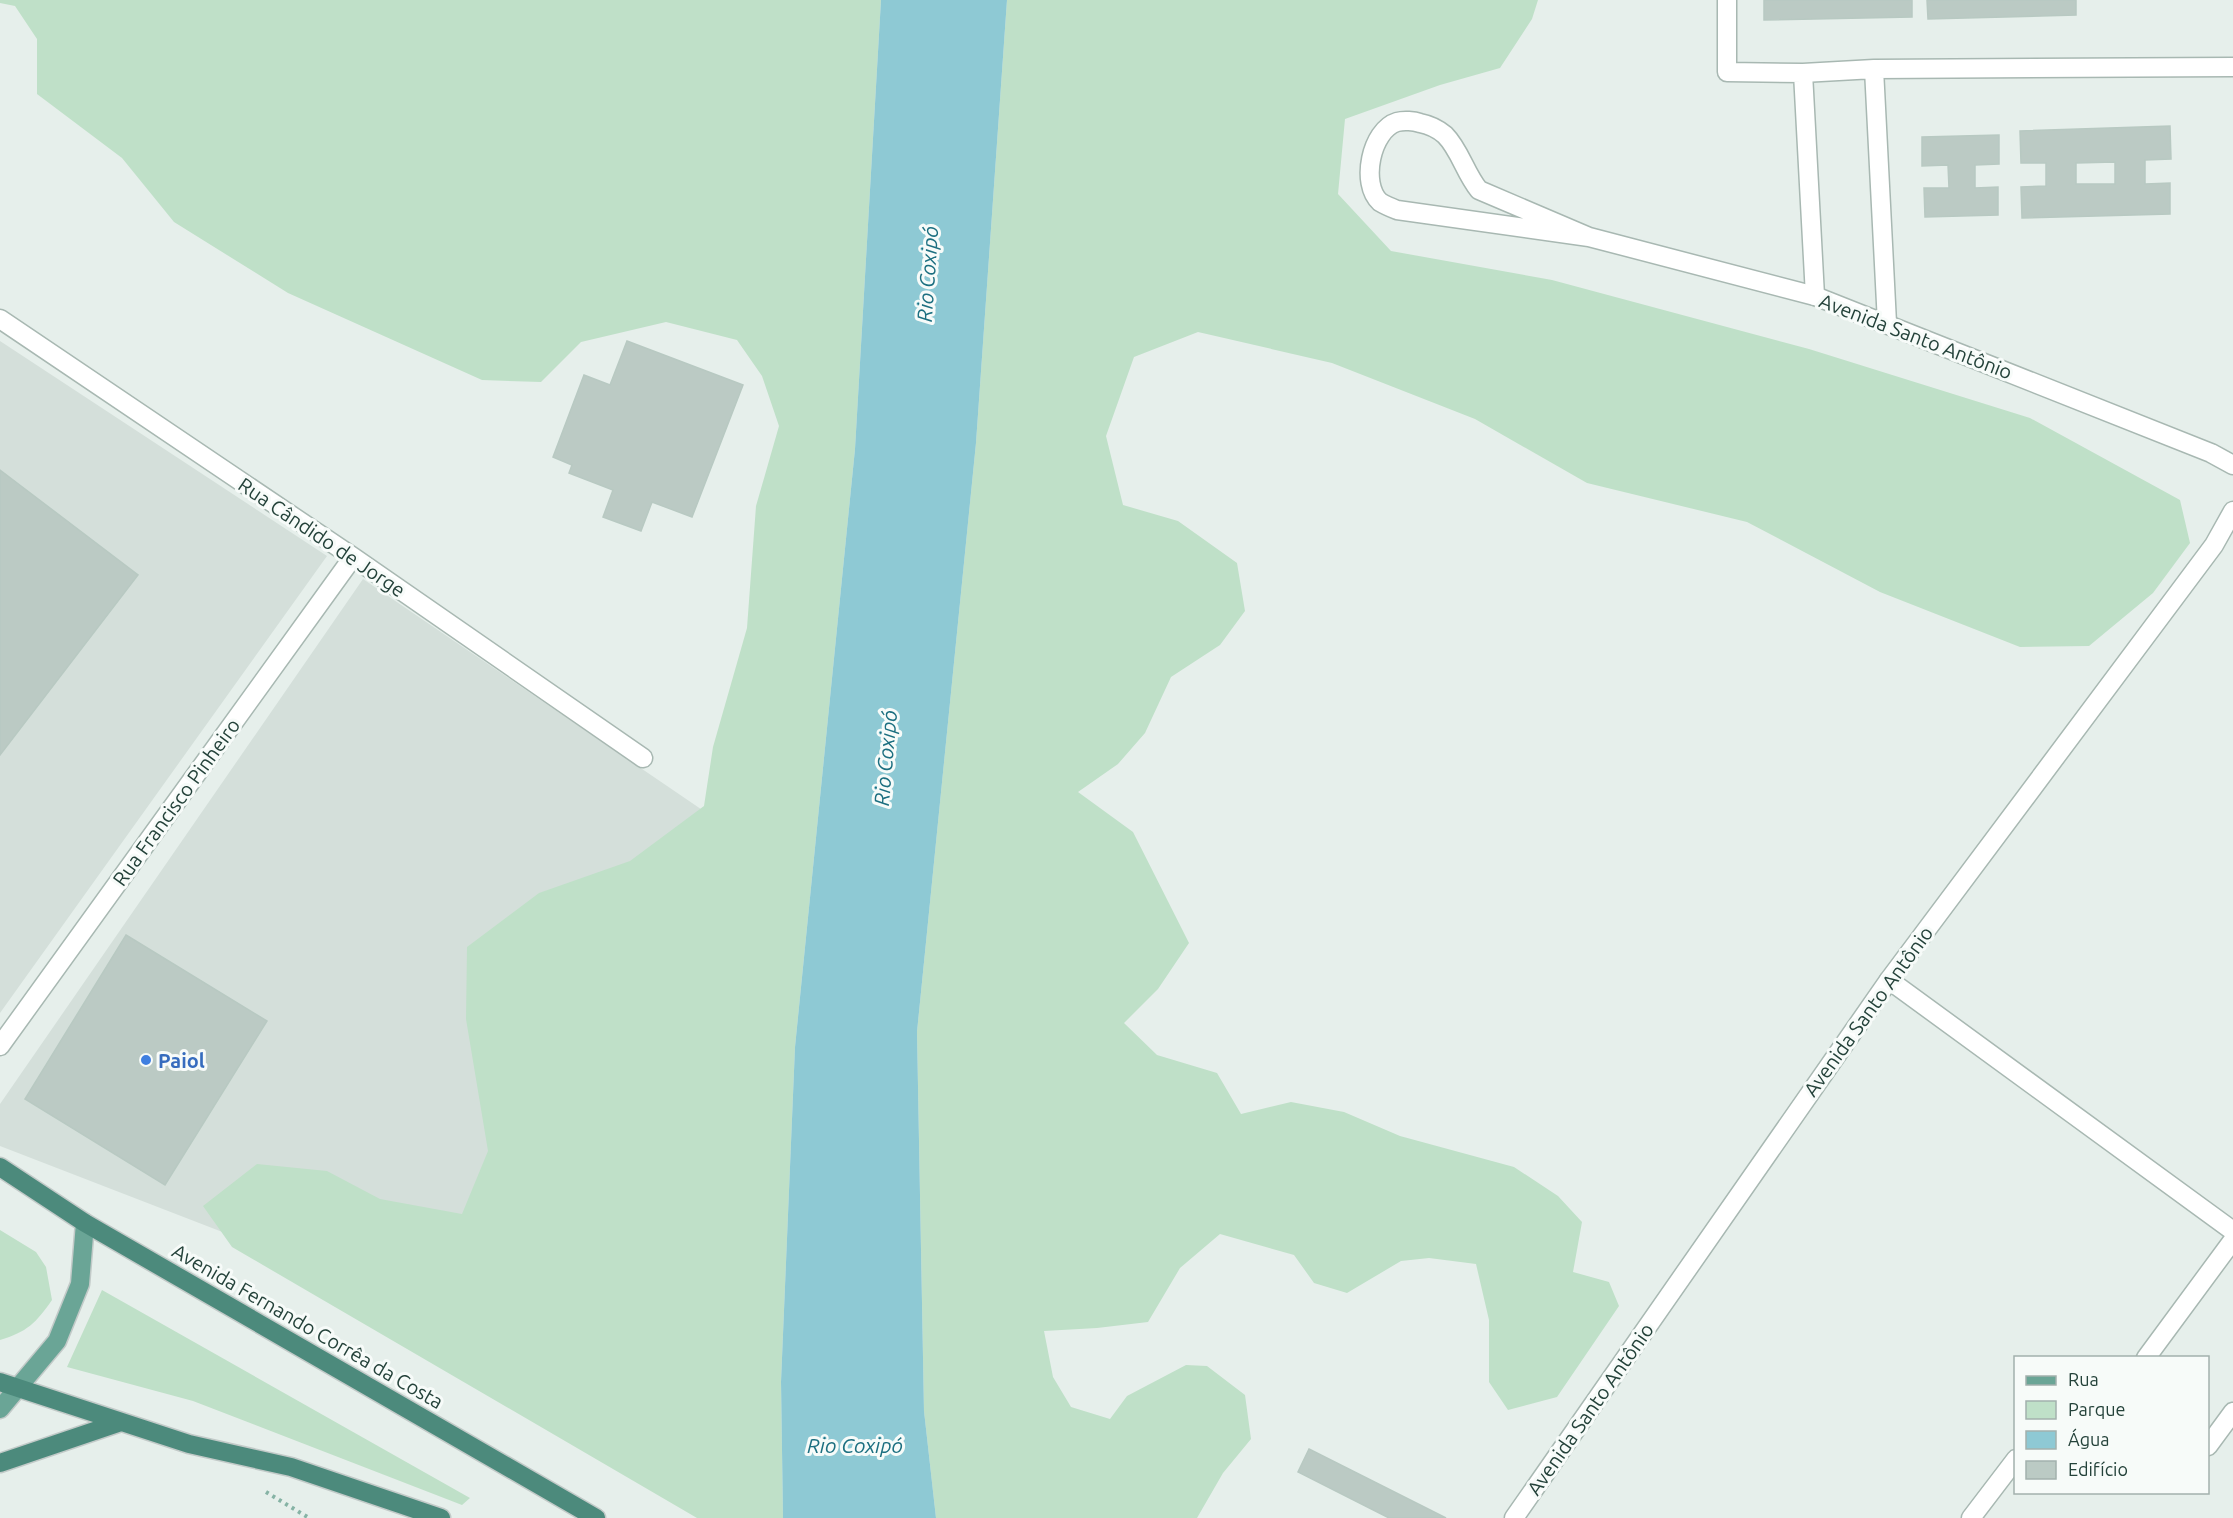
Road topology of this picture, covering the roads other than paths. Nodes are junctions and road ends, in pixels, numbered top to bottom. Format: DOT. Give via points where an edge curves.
graph roads {
  1 [pos="1727,0"];
  2 [pos="2233,67"];
  3 [pos="1874,69"];
  4 [pos="1803,73"];
  5 [pos="1589,237"];
  6 [pos="1815,296"];
  7 [pos="0,319"];
  8 [pos="1887,323"];
  9 [pos="2233,465"];
  10 [pos="2233,511"];
  11 [pos="353,557"];
  12 [pos="643,758"];
  13 [pos="1888,980"];
  14 [pos="0,1046"];
  15 [pos="0,1167"];
  16 [pos="85,1223"];
  17 [pos="2233,1231"];
  18 [pos="2233,1240"];
  19 [pos="2147,1356"];
  20 [pos="0,1382"];
  21 [pos="18,1389"];
  22 [pos="0,1409"];
  23 [pos="2233,1412"];
  24 [pos="121,1422"];
  25 [pos="2209,1445"];
  26 [pos="0,1462"];
  27 [pos="2014,1462"];
  28 [pos="441,1518"];
  29 [pos="596,1518"];
  30 [pos="1514,1518"];
  31 [pos="1971,1518"];
  1 -- 4 [label="street" via="1727,72"];
  2 -- 3 [label="street"];
  3 -- 4 [label="street"];
  3 -- 8 [label="street"];
  4 -- 6 [label="street"];
  5 -- 5 [label="street" via="1479,190 1445,135 1433,126 1414,121 1396,123 1383,133 1374,148 1370,184 1380,201 1397,210"];
  5 -- 6 [label="street, Avenida Santo Antônio"];
  6 -- 8 [label="street, Avenida Santo Antônio"];
  7 -- 11 [label="street, Rua Cândido de Jorge"];
  8 -- 9 [label="street, Avenida Santo Antônio"];
  10 -- 13 [label="street, Avenida Santo Antônio" via="2214,545"];
  11 -- 12 [label="street, Rua Cândido de Jorge"];
  11 -- 14 [label="street, Rua Francisco Pinheiro"];
  13 -- 17 [label="street"];
  13 -- 30 [label="street, Avenida Santo Antônio"];
  15 -- 16 [label="highway, Avenida Fernando Corrêa da Costa"];
  16 -- 21 [label="main road" via="80,1284 61,1332"];
  16 -- 29 [label="highway, Avenida Fernando Corrêa da Costa"];
  18 -- 19 [label="street"];
  20 -- 21 [label="highway"];
  21 -- 22 [label="main road"];
  21 -- 24 [label="highway"];
  23 -- 25 [label="street"];
  24 -- 26 [label="highway"];
  24 -- 28 [label="highway" via="189,1444 291,1467"];
  27 -- 31 [label="street"];
}
